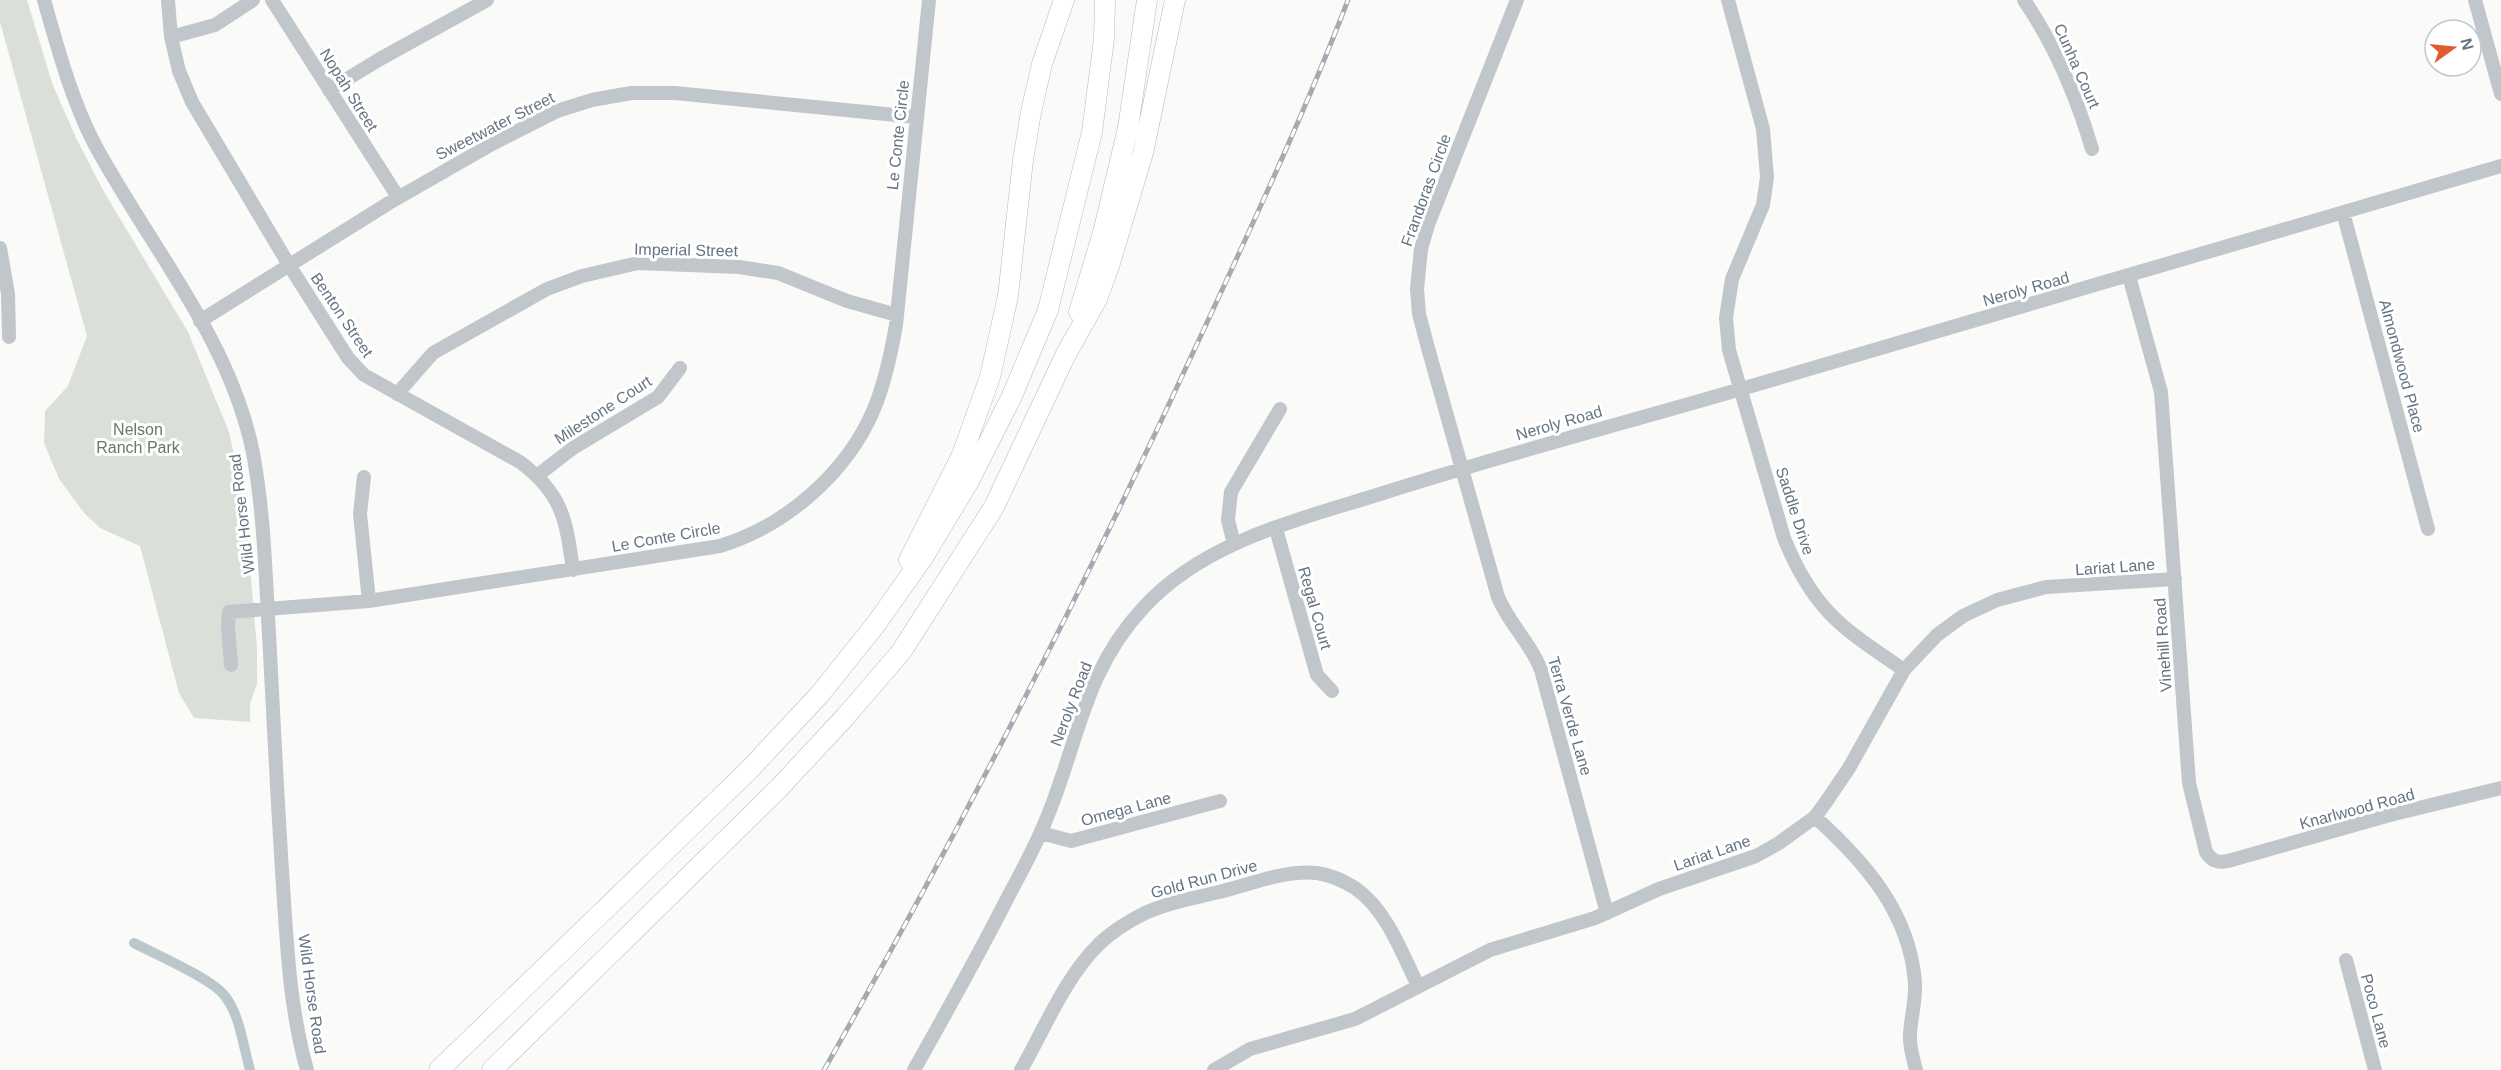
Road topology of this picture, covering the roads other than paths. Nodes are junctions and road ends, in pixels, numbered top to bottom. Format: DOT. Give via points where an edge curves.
graph roads {
  1 [pos="44,0"];
  2 [pos="168,0"];
  3 [pos="253,0"];
  4 [pos="272,0"];
  5 [pos="487,0"];
  6 [pos="929,0"];
  7 [pos="1105,0"];
  8 [pos="1147,0"];
  9 [pos="1175,0"];
  10 [pos="1516,0"];
  11 [pos="1728,0"];
  12 [pos="2024,0"];
  13 [pos="2475,0"];
  14 [pos="1063,2"];
  15 [pos="171,37"];
  16 [pos="329,90"];
  17 [pos="2501,94"];
  18 [pos="916,117"];
  19 [pos="2092,149"];
  20 [pos="2501,166"];
  21 [pos="398,197"];
  22 [pos="2343,212"];
  23 [pos="0,248"];
  24 [pos="289,265"];
  25 [pos="2129,276"];
  26 [pos="897,315"];
  27 [pos="200,321"];
  28 [pos="9,337"];
  29 [pos="1066,354"];
  30 [pos="680,368"];
  31 [pos="1740,389"];
  32 [pos="397,394"];
  33 [pos="1280,409"];
  34 [pos="1463,467"];
  35 [pos="538,475"];
  36 [pos="364,477"];
  37 [pos="1276,529"];
  38 [pos="2428,529"];
  39 [pos="1234,544"];
  40 [pos="573,570"];
  41 [pos="2175,579"];
  42 [pos="369,602"];
  43 [pos="268,608"];
  44 [pos="887,609"];
  45 [pos="231,665"];
  46 [pos="1904,670"];
  47 [pos="1332,691"];
  48 [pos="2501,788"];
  49 [pos="1220,801"];
  50 [pos="1815,817"];
  51 [pos="1041,833"];
  52 [pos="2221,862"];
  53 [pos="1607,913"];
  54 [pos="2346,960"];
  55 [pos="1418,986"];
  56 [pos="531,1034"];
  57 [pos="307,1070"];
  58 [pos="439,1070"];
  59 [pos="492,1070"];
  60 [pos="501,1070"];
  61 [pos="914,1070"];
  62 [pos="1021,1070"];
  63 [pos="1214,1070"];
  64 [pos="1916,1070"];
  65 [pos="2375,1070"];
  1 -- 27 [label="street, Wild Horse Road" via="68,84 94,142"];
  2 -- 15 [label="street, Benton Street"];
  3 -- 15 [label="street" via="215,25"];
  4 -- 16 [label="street, Nopah Street"];
  5 -- 16 [label="street"];
  6 -- 18 [label="street, Le Conte Circle"];
  7 -- 44 [label="highway" via="1092,132 1048,310 1012,396 969,481"];
  8 -- 29 [label="highway" via="1128,128 1103,233"];
  9 -- 29 [label="highway" via="1143,153 1122,227 1097,298"];
  10 -- 34 [label="street, Frandoras Circle" via="1428,225 1417,272 1419,314"];
  11 -- 31 [label="street" via="1767,151 1762,205 1728,297 1729,350"];
  12 -- 19 [label="street, Cunha Court" via="2053,46"];
  13 -- 17 [label="street"];
  14 -- 44 [label="highway" via="1031,112 1008,296 990,377 962,454"];
  15 -- 24 [label="street, Benton Street" via="188,95"];
  16 -- 21 [label="street, Nopah Street"];
  18 -- 21 [label="street, Sweetwater Street" via="717,96 631,93 557,111"];
  18 -- 26 [label="street, Le Conte Circle"];
  20 -- 22 [label="street, Neroly Road"];
  21 -- 24 [label="street, Sweetwater Street"];
  22 -- 25 [label="street, Neroly Road"];
  22 -- 38 [label="street, Almondwood Place"];
  23 -- 28 [label="street" via="8,294"];
  24 -- 27 [label="street, Sweetwater Street"];
  24 -- 32 [label="street, Benton Street" via="348,358 364,375"];
  25 -- 31 [label="street, Neroly Road"];
  25 -- 41 [label="street, Vinehill Road" via="2161,392"];
  26 -- 32 [label="street, Imperial Street" via="847,301 778,273 739,267 638,263 547,289 433,353"];
  26 -- 40 [label="street, Le Conte Circle" via="888,369 873,410 858,439 811,495 762,529 736,541"];
  27 -- 43 [label="street, Wild Horse Road" via="227,375 252,452 265,547"];
  29 -- 56 [label="highway" via="994,507 901,652 778,788"];
  30 -- 35 [label="street, Milestone Court" via="658,397 573,448"];
  31 -- 34 [label="street, Neroly Road"];
  31 -- 46 [label="street, Saddle Drive" via="1796,567 1815,598 1838,623"];
  32 -- 35 [label="street, Benton Street"];
  33 -- 39 [label="street" via="1231,492 1228,520"];
  34 -- 37 [label="street, Neroly Road"];
  34 -- 53 [label="street, Terra Verde Lane" via="1498,597 1541,670"];
  35 -- 40 [label="street, Benton Street" via="561,508"];
  36 -- 42 [label="street" via="360,514"];
  37 -- 39 [label="street, Neroly Road"];
  37 -- 47 [label="street, Regal Court" via="1317,675"];
  39 -- 51 [label="street, Neroly Road" via="1171,581 1116,641 1091,686"];
  40 -- 42 [label="street, Le Conte Circle"];
  41 -- 46 [label="street, Lariat Lane" via="2046,587 1997,600 1963,616 1936,635"];
  41 -- 52 [label="street, Vinehill Road" via="2189,783 2206,852 2214,861"];
  42 -- 43 [label="street, Le Conte Circle"];
  43 -- 45 [label="street, Le Conte Circle" via="229,612"];
  43 -- 57 [label="street, Wild Horse Road" via="290,978"];
  44 -- 58 [label="highway" via="820,694 750,769"];
  46 -- 50 [label="street, Lariat Lane" via="1849,768"];
  48 -- 52 [label="street, Knarlwood Road"];
  49 -- 51 [label="street, Omega Lane" via="1071,841"];
  50 -- 53 [label="street, Lariat Lane" via="1756,856 1659,889"];
  50 -- 64 [label="street" via="1864,865 1903,930 1915,985 1910,1034"];
  51 -- 61 [label="street, Neroly Road"];
  53 -- 55 [label="street, Lariat Lane" via="1490,950"];
  54 -- 65 [label="street, Poco Lane"];
  55 -- 62 [label="street, Gold Run Drive" via="1370,900 1336,878 1319,873 1286,875 1169,904 1116,930 1079,968"];
  55 -- 63 [label="street, Lariat Lane" via="1355,1019 1250,1049"];
  56 -- 59 [label="highway"];
  56 -- 60 [label="highway"];
}
